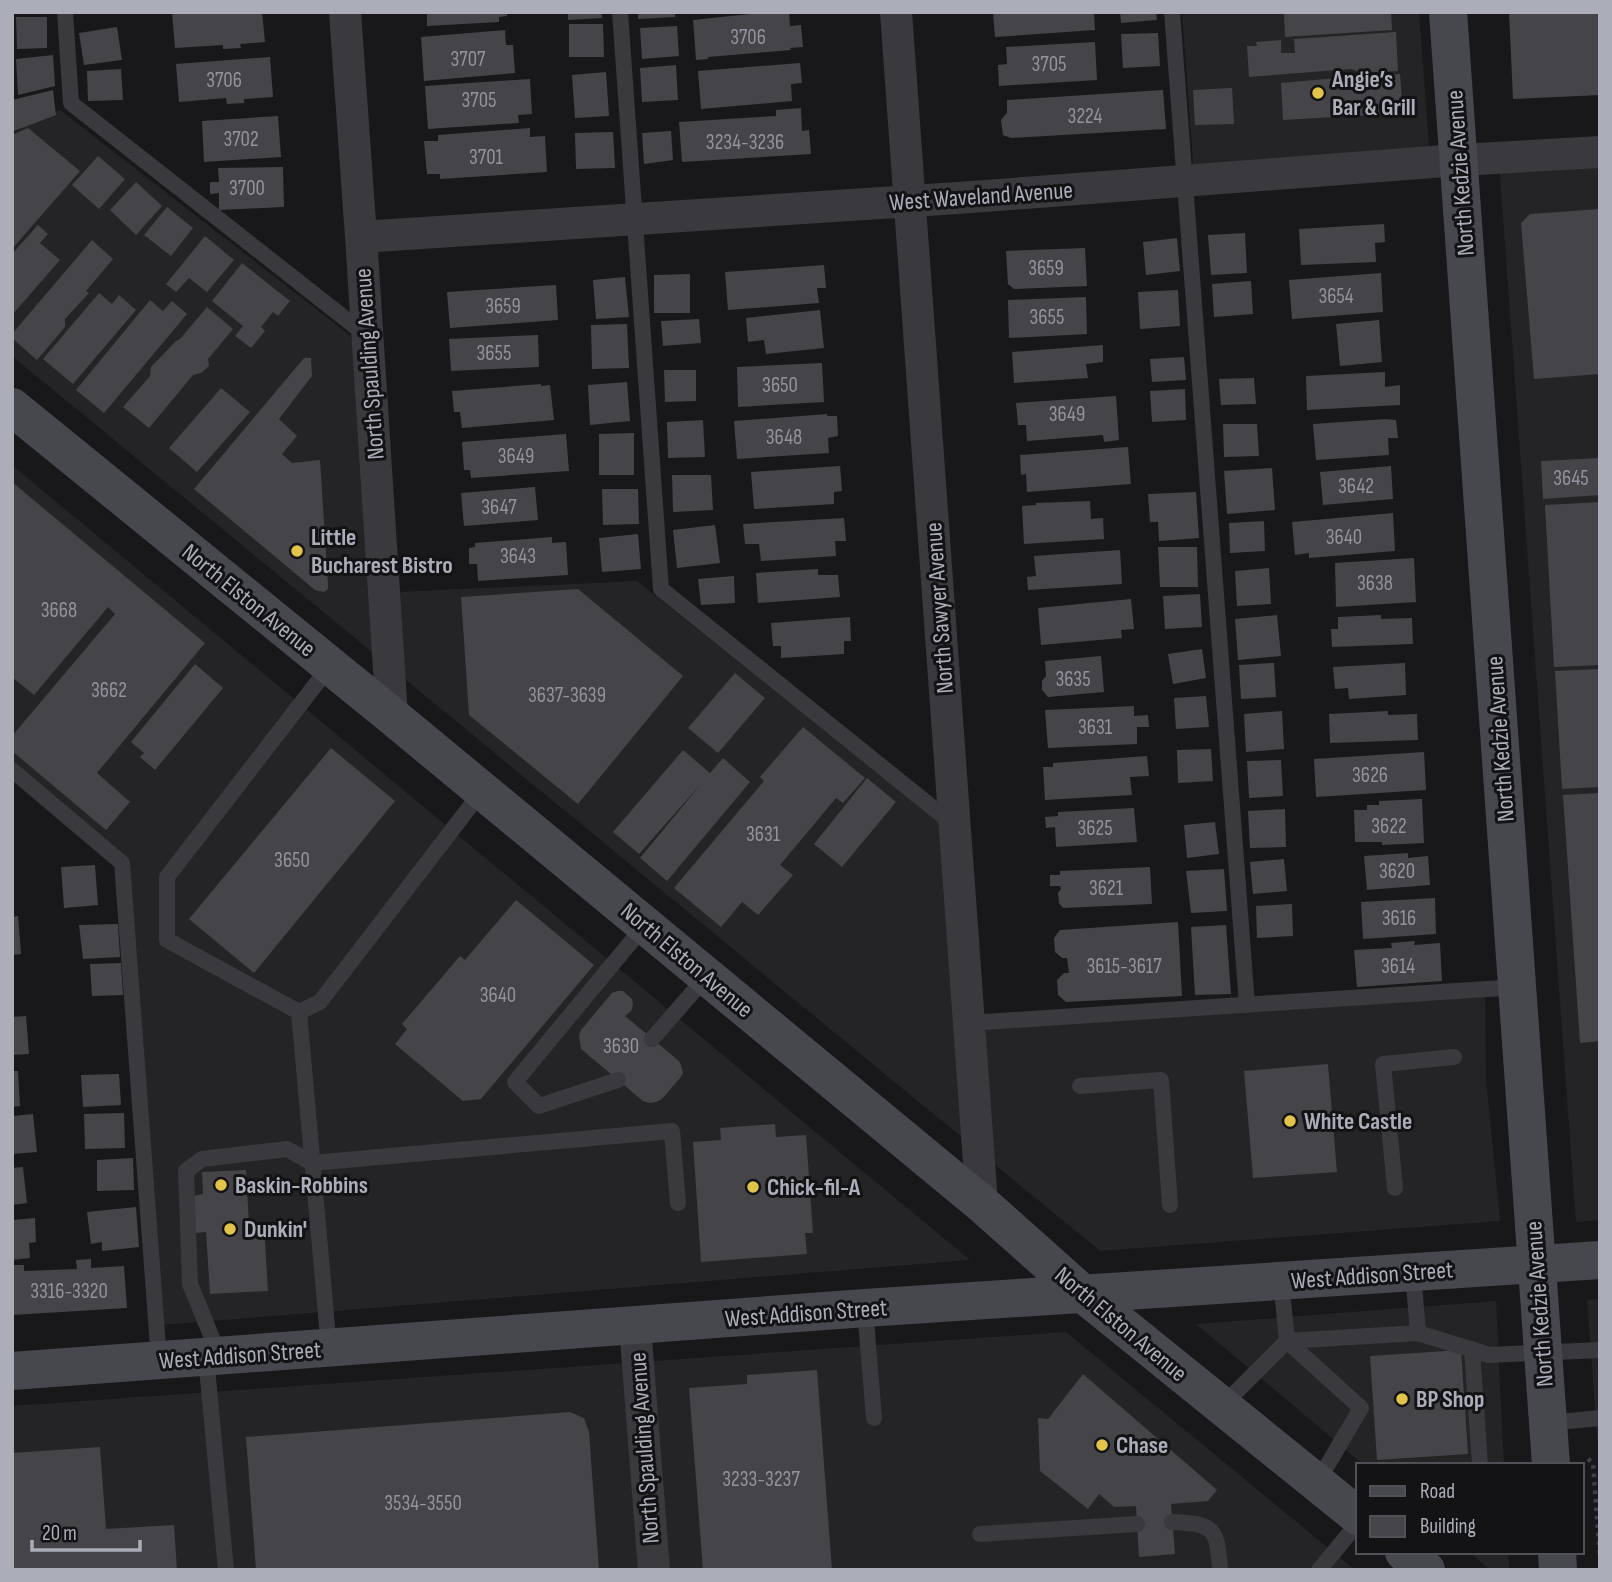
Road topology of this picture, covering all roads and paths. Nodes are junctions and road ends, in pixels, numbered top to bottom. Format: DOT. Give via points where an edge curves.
graph roads {
  1 [pos="65,12"];
  2 [pos="345,12"];
  3 [pos="620,12"];
  4 [pos="896,12"];
  5 [pos="1172,12"];
  6 [pos="1448,12"];
  7 [pos="1600,152"];
  8 [pos="1459,160"];
  9 [pos="1185,181"];
  10 [pos="909,201"];
  11 [pos="635,219"];
  12 [pos="361,237"];
  13 [pos="367,336"];
  14 [pos="12,407"];
  15 [pos="330,666"];
  16 [pos="392,716"];
  17 [pos="12,770"];
  18 [pos="482,791"];
  19 [pos="955,825"];
  20 [pos="645,925"];
  21 [pos="706,976"];
  22 [pos="1517,987"];
  23 [pos="1247,1005"];
  24 [pos="299,1012"];
  25 [pos="969,1023"];
  26 [pos="652,1038"];
  27 [pos="1454,1057"];
  28 [pos="618,1080"];
  29 [pos="1080,1086"];
  30 [pos="312,1163"];
  31 [pos="1395,1188"];
  32 [pos="678,1203"];
  33 [pos="982,1204"];
  34 [pos="1170,1205"];
  35 [pos="1600,1260"];
  36 [pos="1536,1264"];
  37 [pos="1413,1272"];
  38 [pos="1281,1280"];
  39 [pos="1082,1293"];
  40 [pos="865,1308"];
  41 [pos="635,1326"];
  42 [pos="1418,1333"];
  43 [pos="1287,1341"];
  44 [pos="329,1348"];
  45 [pos="1472,1349"];
  46 [pos="1600,1350"];
  47 [pos="1543,1353"];
  48 [pos="213,1357"];
  49 [pos="159,1361"];
  50 [pos="12,1371"];
  51 [pos="1222,1406"];
  52 [pos="874,1418"];
  53 [pos="1600,1418"];
  54 [pos="1548,1423"];
  55 [pos="1480,1463"];
  56 [pos="1551,1463"];
  57 [pos="1317,1483"];
  58 [pos="1356,1514"];
  59 [pos="1172,1522"];
  60 [pos="1137,1524"];
  61 [pos="1356,1525"];
  62 [pos="979,1534"];
  63 [pos="1406,1554"];
  64 [pos="226,1570"];
  65 [pos="654,1570"];
  66 [pos="1220,1570"];
  67 [pos="1319,1570"];
  68 [pos="1426,1570"];
  1 -- 13 [label="lane" via="71,103"];
  2 -- 12 [label="street, North Spaulding Avenue"];
  3 -- 11 [label="lane"];
  4 -- 10 [label="street, North Sawyer Avenue"];
  5 -- 9 [label="lane"];
  6 -- 8 [label="main road, North Kedzie Avenue"];
  7 -- 8 [label="street, West Waveland Avenue"];
  8 -- 9 [label="street, West Waveland Avenue"];
  8 -- 22 [label="main road, North Kedzie Avenue"];
  9 -- 10 [label="street, West Waveland Avenue"];
  9 -- 23 [label="lane"];
  10 -- 11 [label="street, West Waveland Avenue"];
  10 -- 19 [label="street, North Sawyer Avenue"];
  11 -- 12 [label="street, West Waveland Avenue"];
  11 -- 19 [label="lane" via="661,589"];
  12 -- 13 [label="street, North Spaulding Avenue"];
  13 -- 16 [label="street, North Spaulding Avenue"];
  14 -- 15 [label="main road, North Elston Avenue"];
  15 -- 16 [label="main road, North Elston Avenue"];
  15 -- 24 [label="lane" via="167,877 167,940"];
  16 -- 18 [label="main road, North Elston Avenue"];
  17 -- 49 [label="lane" via="122,863"];
  18 -- 20 [label="main road, North Elston Avenue"];
  18 -- 24 [label="lane" via="320,1002"];
  19 -- 25 [label="street, North Sawyer Avenue"];
  20 -- 21 [label="main road, North Elston Avenue"];
  20 -- 28 [label="lane" via="515,1082 539,1106"];
  21 -- 26 [label="lane"];
  21 -- 33 [label="main road, North Elston Avenue"];
  22 -- 23 [label="lane"];
  22 -- 36 [label="main road, North Kedzie Avenue"];
  23 -- 25 [label="lane"];
  24 -- 30 [label="lane"];
  25 -- 33 [label="street, North Sawyer Avenue"];
  27 -- 31 [label="lane" via="1383,1064"];
  29 -- 34 [label="lane" via="1161,1080"];
  30 -- 32 [label="lane" via="672,1131"];
  30 -- 44 [label="lane"];
  30 -- 48 [label="lane" via="287,1149 202,1159 186,1171 190,1284"];
  33 -- 39 [label="main road, North Elston Avenue"];
  35 -- 36 [label="main road, West Addison Street"];
  36 -- 37 [label="main road, West Addison Street"];
  36 -- 47 [label="main road, North Kedzie Avenue"];
  37 -- 38 [label="main road, West Addison Street"];
  37 -- 42 [label="lane"];
  38 -- 39 [label="main road, West Addison Street"];
  38 -- 43 [label="lane"];
  39 -- 40 [label="main road, West Addison Street"];
  39 -- 51 [label="main road, North Elston Avenue"];
  40 -- 41 [label="main road, West Addison Street"];
  40 -- 52 [label="lane"];
  41 -- 44 [label="main road, West Addison Street"];
  41 -- 65 [label="street, North Spaulding Avenue"];
  42 -- 43 [label="lane"];
  42 -- 45 [label="lane"];
  43 -- 51 [label="lane"];
  43 -- 57 [label="lane" via="1361,1408"];
  44 -- 48 [label="main road, West Addison Street"];
  45 -- 47 [label="lane" via="1489,1355"];
  45 -- 55 [label="lane"];
  46 -- 47 [label="lane"];
  47 -- 54 [label="main road, North Kedzie Avenue"];
  48 -- 49 [label="main road, West Addison Street"];
  48 -- 64 [label="lane"];
  49 -- 50 [label="main road, West Addison Street"];
  51 -- 57 [label="main road, North Elston Avenue"];
  53 -- 54 [label="lane"];
  54 -- 56 [label="main road, North Kedzie Avenue"];
  57 -- 58 [label="main road, North Elston Avenue"];
  59 -- 66 [label="lane" via="1200,1524 1212,1531"];
  60 -- 62 [label="lane"];
  61 -- 67 [label="lane"];
  63 -- 68 [label="main road"];
}
